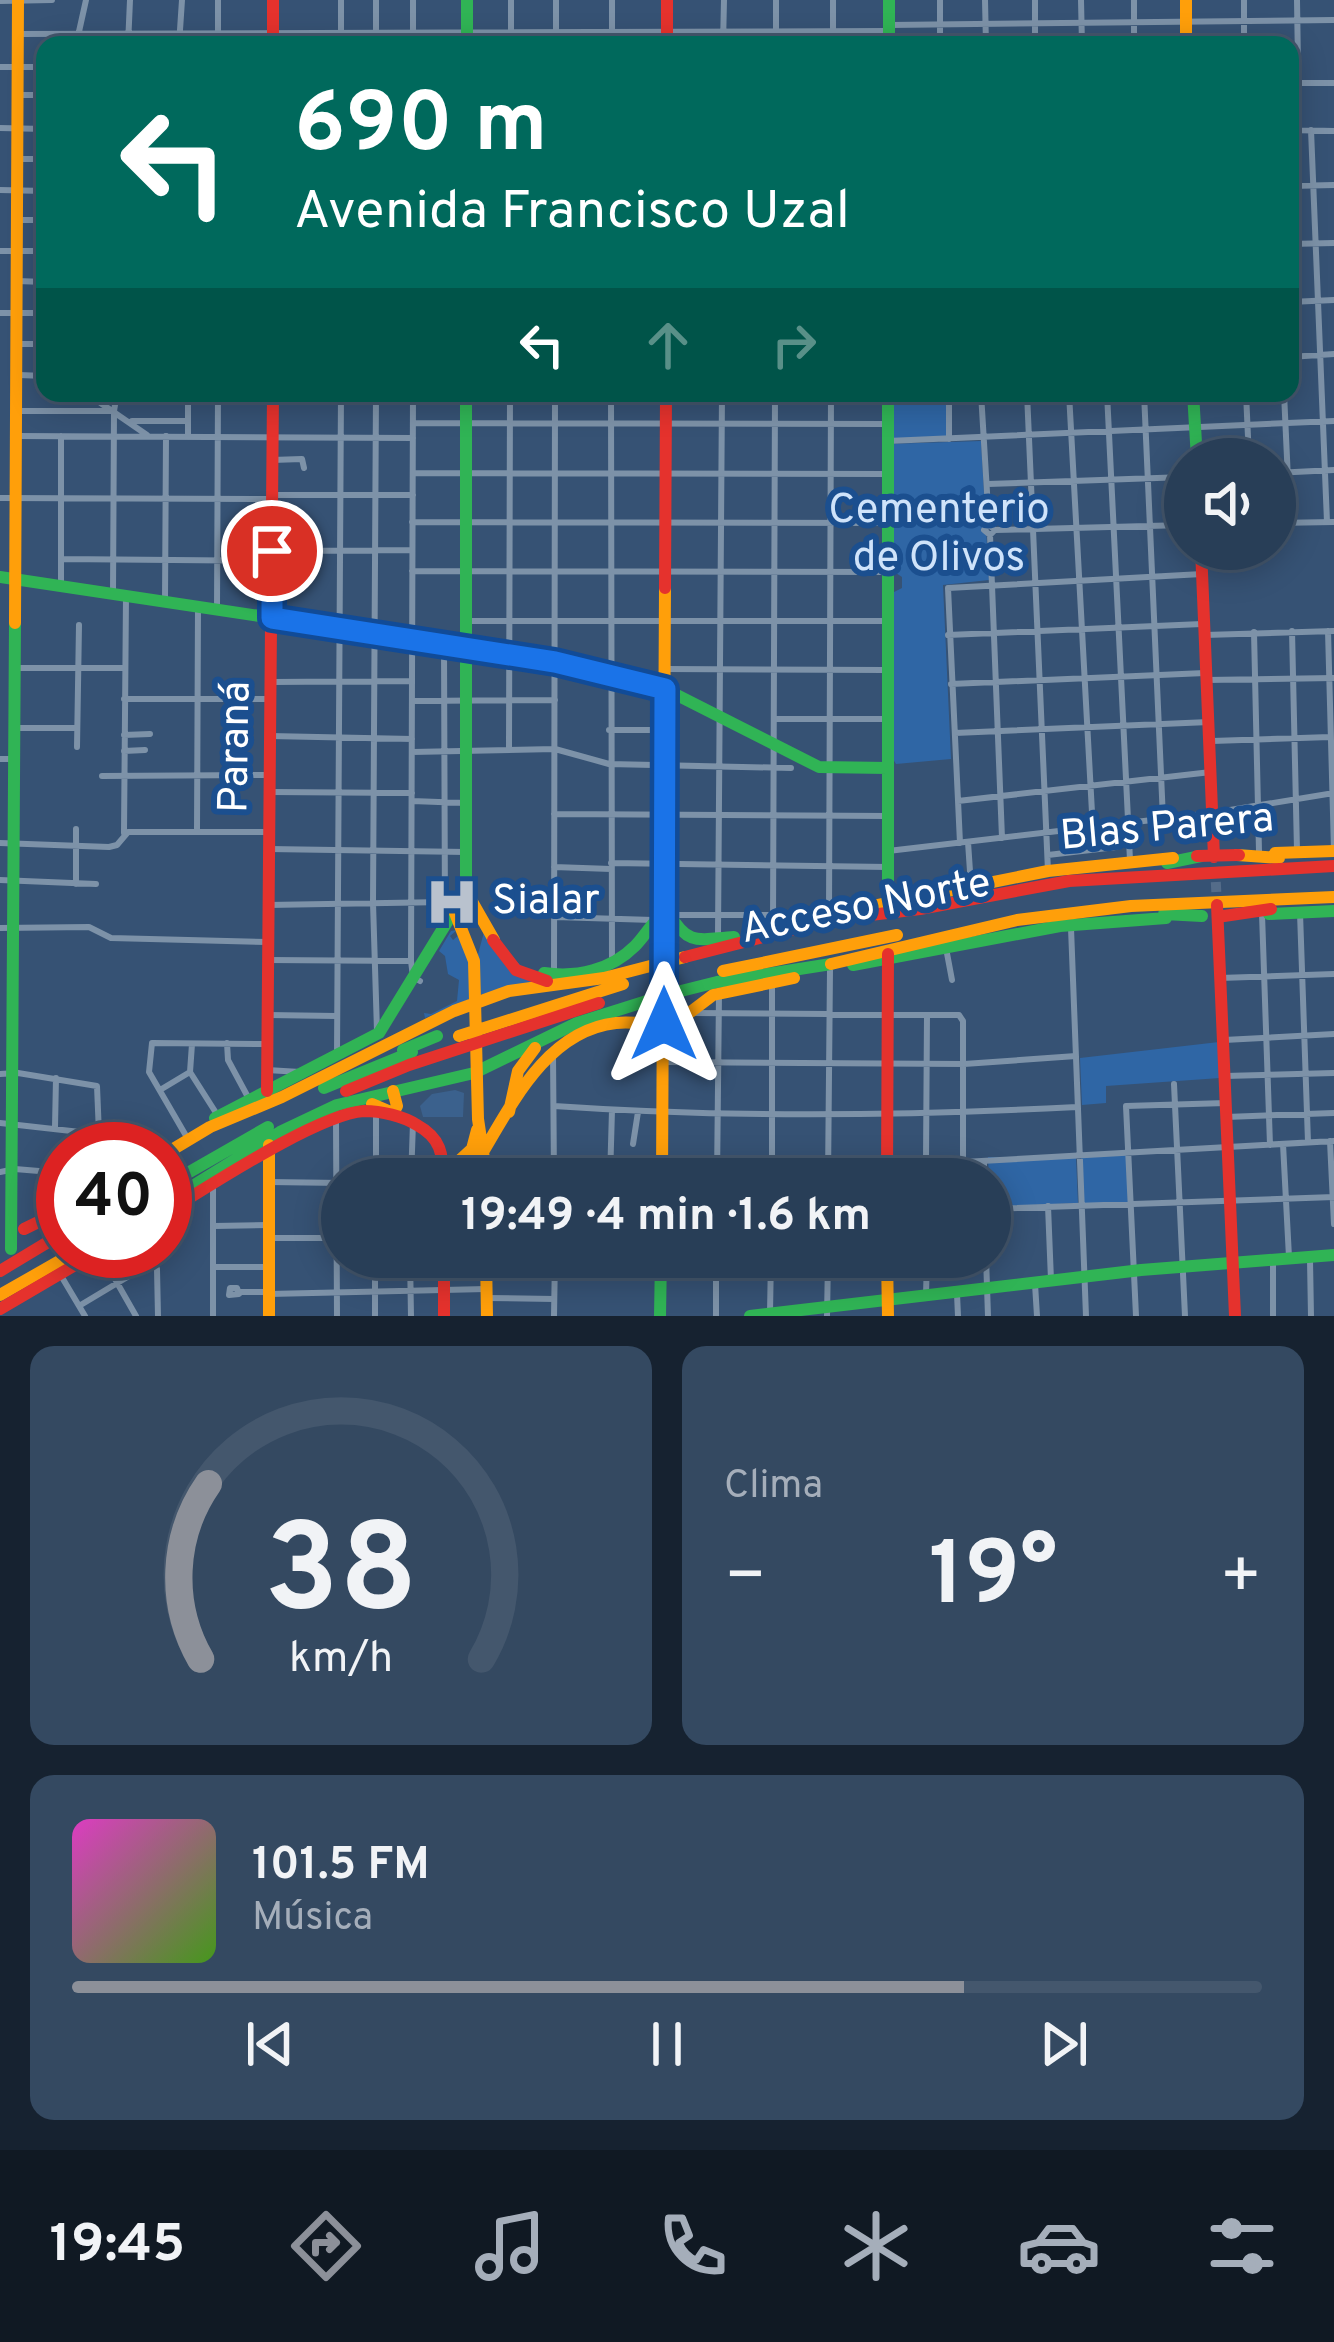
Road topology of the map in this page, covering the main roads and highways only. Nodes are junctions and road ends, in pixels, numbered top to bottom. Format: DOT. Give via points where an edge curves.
graph roads {
  1 [pos="18,0"];
  2 [pos="273,0"];
  3 [pos="467,0"];
  4 [pos="667,0"];
  5 [pos="890,0"];
  6 [pos="1186,0"];
  7 [pos="889,34"];
  8 [pos="273,36"];
  9 [pos="467,36"];
  10 [pos="667,36"];
  11 [pos="1186,36"];
  12 [pos="273,402"];
  13 [pos="466,402"];
  14 [pos="666,402"];
  15 [pos="888,402"];
  16 [pos="1193,402"];
  17 [pos="1195,438"];
  18 [pos="7,498"];
  19 [pos="1202,570"];
  20 [pos="7,578"];
  21 [pos="7,613"];
  22 [pos="272,618"];
  23 [pos="466,647"];
  24 [pos="10,669"];
  25 [pos="665,689"];
  26 [pos="7,710"];
  27 [pos="7,759"];
  28 [pos="889,768"];
  29 [pos="7,808"];
  30 [pos="7,844"];
  31 [pos="1334,850"];
  32 [pos="1238,855"];
  33 [pos="1334,864"];
  34 [pos="1334,877"];
  35 [pos="7,880"];
  36 [pos="1215,888"];
  37 [pos="466,891"];
  38 [pos="1334,896"];
  39 [pos="1334,911"];
  40 [pos="479,916"];
  41 [pos="663,917"];
  42 [pos="454,918"];
  43 [pos="1072,918"];
  44 [pos="7,927"];
  45 [pos="886,927"];
  46 [pos="493,940"];
  47 [pos="718,940"];
  48 [pos="723,959"];
  49 [pos="474,961"];
  50 [pos="849,966"];
  51 [pos="737,968"];
  52 [pos="829,968"];
  53 [pos="632,975"];
  54 [pos="7,978"];
  55 [pos="584,982"];
  56 [pos="769,983"];
  57 [pos="483,1001"];
  58 [pos="592,1006"];
  59 [pos="611,1011"];
  60 [pos="9,1025"];
  61 [pos="664,1026"];
  62 [pos="561,1030"];
  63 [pos="437,1036"];
  64 [pos="394,1037"];
  65 [pos="429,1067"];
  66 [pos="365,1070"];
  67 [pos="6,1074"];
  68 [pos="352,1089"];
  69 [pos="387,1101"];
  70 [pos="509,1112"];
  71 [pos="269,1118"];
  72 [pos="218,1120"];
  73 [pos="478,1120"];
  74 [pos="6,1123"];
  75 [pos="192,1134"];
  76 [pos="192,1142"];
  77 [pos="484,1153"];
  78 [pos="448,1158"];
  79 [pos="448,1158"];
  80 [pos="465,1158"];
  81 [pos="475,1158"];
  82 [pos="485,1158"];
  83 [pos="662,1158"];
  84 [pos="887,1158"];
  85 [pos="192,1159"];
  86 [pos="192,1168"];
  87 [pos="229,1170"];
  88 [pos="6,1172"];
  89 [pos="192,1182"];
  90 [pos="207,1184"];
  91 [pos="192,1190"];
  92 [pos="192,1194"];
  93 [pos="36,1238"];
  94 [pos="36,1246"];
  95 [pos="36,1251"];
  96 [pos="1334,1256"];
  97 [pos="1310,1258"];
  98 [pos="1273,1260"];
  99 [pos="1232,1263"];
  100 [pos="9,1269"];
  101 [pos="444,1278"];
  102 [pos="486,1278"];
  103 [pos="661,1278"];
  104 [pos="887,1278"];
  105 [pos="888,1309"];
  106 [pos="827,1312"];
  107 [pos="770,1315"];
  108 [pos="269,1316"];
  109 [pos="445,1316"];
  110 [pos="487,1316"];
  111 [pos="660,1316"];
  112 [pos="750,1316"];
  113 [pos="1234,1316"];
  1 -- 18 [label="main road" via="16,436"];
  2 -- 8 [label="main road"];
  3 -- 9 [label="main road"];
  4 -- 10 [label="main road"];
  5 -- 7 [label="main road"];
  6 -- 11 [label="main road"];
  12 -- 22 [label="main road, Paraná"];
  13 -- 23 [label="main road"];
  14 -- 25 [label="main road"];
  15 -- 28 [label="main road"];
  16 -- 17 [label="main road"];
  18 -- 20 [label="main road"];
  19 -- 36 [label="main road"];
  20 -- 21 [label="main road"];
  20 -- 22 [label="main road"];
  21 -- 24 [label="main road"];
  22 -- 23 [label="main road"];
  22 -- 71 [label="main road, Paraná"];
  23 -- 25 [label="main road"];
  23 -- 37 [label="main road"];
  24 -- 26 [label="main road"];
  25 -- 28 [label="main road" via="829,769"];
  25 -- 41 [label="main road"];
  26 -- 27 [label="main road" via="14,728"];
  27 -- 29 [label="main road"];
  28 -- 45 [label="main road"];
  29 -- 30 [label="main road"];
  30 -- 35 [label="main road"];
  31 -- 32 [label="main road, Blas Parera"];
  32 -- 33 [label="main road"];
  32 -- 36 [label="main road, Blas Parera"];
  33 -- 36 [label="main road"];
  34 -- 36 [label="main road, Acceso Norte"];
  35 -- 44 [label="main road"];
  36 -- 38 [label="main road"];
  36 -- 38 [label="main road, Acceso Norte"];
  36 -- 39 [label="main road" via="1262,914"];
  36 -- 43 [label="main road"];
  36 -- 45 [label="main road, Acceso Norte"];
  36 -- 45 [label="main road" via="1069,881"];
  36 -- 45 [label="main road, Blas Parera" via="1130,860 971,886"];
  36 -- 99 [label="main road"];
  37 -- 40 [label="main road"];
  37 -- 42 [label="main road"];
  40 -- 42 [label="main road" via="469,906"];
  40 -- 42 [label="main road" via="472,930"];
  40 -- 46 [label="main road"];
  40 -- 49 [label="main road"];
  41 -- 46 [label="main road" via="612,964 586,972 554,976 524,966"];
  41 -- 47 [label="main road" via="685,938"];
  41 -- 61 [label="main road"];
  42 -- 49 [label="main road"];
  42 -- 64 [label="main road"];
  43 -- 45 [label="main road"];
  43 -- 45 [label="main road" via="946,948"];
  44 -- 54 [label="main road"];
  45 -- 47 [label="main road, Blas Parera" via="830,915 778,919 766,932"];
  45 -- 48 [label="main road, Acceso Norte"];
  45 -- 48 [label="main road" via="840,926"];
  45 -- 50 [label="main road"];
  45 -- 51 [label="main road, Acceso Norte"];
  45 -- 52 [label="main road"];
  45 -- 53 [label="main road" via="846,917"];
  45 -- 84 [label="main road"];
  46 -- 55 [label="main road" via="526,976"];
  47 -- 53 [label="main road, Blas Parera"];
  48 -- 53 [label="main road, Acceso Norte"];
  49 -- 57 [label="main road"];
  50 -- 51 [label="main road" via="828,959"];
  50 -- 52 [label="main road"];
  51 -- 58 [label="main road, Acceso Norte"];
  52 -- 56 [label="main road"];
  52 -- 59 [label="main road" via="717,982"];
  53 -- 55 [label="main road"];
  53 -- 57 [label="main road"];
  53 -- 66 [label="main road, Acceso Norte"];
  54 -- 60 [label="main road"];
  55 -- 64 [label="main road" via="499,993"];
  56 -- 59 [label="main road"];
  56 -- 61 [label="main road" via="719,994"];
  57 -- 64 [label="main road" via="421,1037"];
  57 -- 73 [label="main road"];
  58 -- 68 [label="main road, Acceso Norte"];
  58 -- 69 [label="main road" via="506,1052 404,1080"];
  59 -- 62 [label="main road"];
  60 -- 67 [label="main road"];
  61 -- 70 [label="main road" via="610,1024 577,1035 541,1062"];
  61 -- 83 [label="main road"];
  62 -- 69 [label="main road" via="474,1073"];
  62 -- 70 [label="main road" via="520,1065"];
  63 -- 66 [label="main road"];
  64 -- 71 [label="main road"];
  64 -- 71 [label="main road" via="303,1072"];
  65 -- 68 [label="main road"];
  66 -- 71 [label="main road, Acceso Norte"];
  67 -- 74 [label="main road"];
  68 -- 71 [label="main road, Acceso Norte"];
  69 -- 71 [label="main road"];
  69 -- 71 [label="main road" via="336,1119"];
  69 -- 78 [label="main road"];
  69 -- 79 [label="main road" via="429,1128"];
  70 -- 77 [label="main road"];
  71 -- 72 [label="main road"];
  71 -- 85 [label="main road, Acceso Norte"];
  71 -- 86 [label="main road, Acceso Norte"];
  71 -- 87 [label="main road"];
  71 -- 108 [label="main road, Paraná"];
  72 -- 75 [label="main road"];
  72 -- 76 [label="main road"];
  73 -- 77 [label="main road"];
  73 -- 80 [label="main road"];
  74 -- 88 [label="main road"];
  77 -- 81 [label="main road"];
  77 -- 82 [label="main road"];
  87 -- 89 [label="main road"];
  87 -- 90 [label="main road"];
  88 -- 100 [label="main road"];
  90 -- 91 [label="main road"];
  90 -- 92 [label="main road"];
  93 -- 100 [label="main road"];
  94 -- 100 [label="main road"];
  95 -- 100 [label="main road"];
  96 -- 97 [label="main road"];
  97 -- 98 [label="main road"];
  97 -- 98 [label="main road"];
  98 -- 99 [label="main road"];
  99 -- 105 [label="main road" via="926,1297"];
  99 -- 113 [label="main road"];
  101 -- 109 [label="main road"];
  102 -- 110 [label="main road"];
  103 -- 111 [label="main road"];
  104 -- 105 [label="main road"];
  105 -- 106 [label="main road"];
  106 -- 107 [label="main road"];
  107 -- 112 [label="main road"];
}
